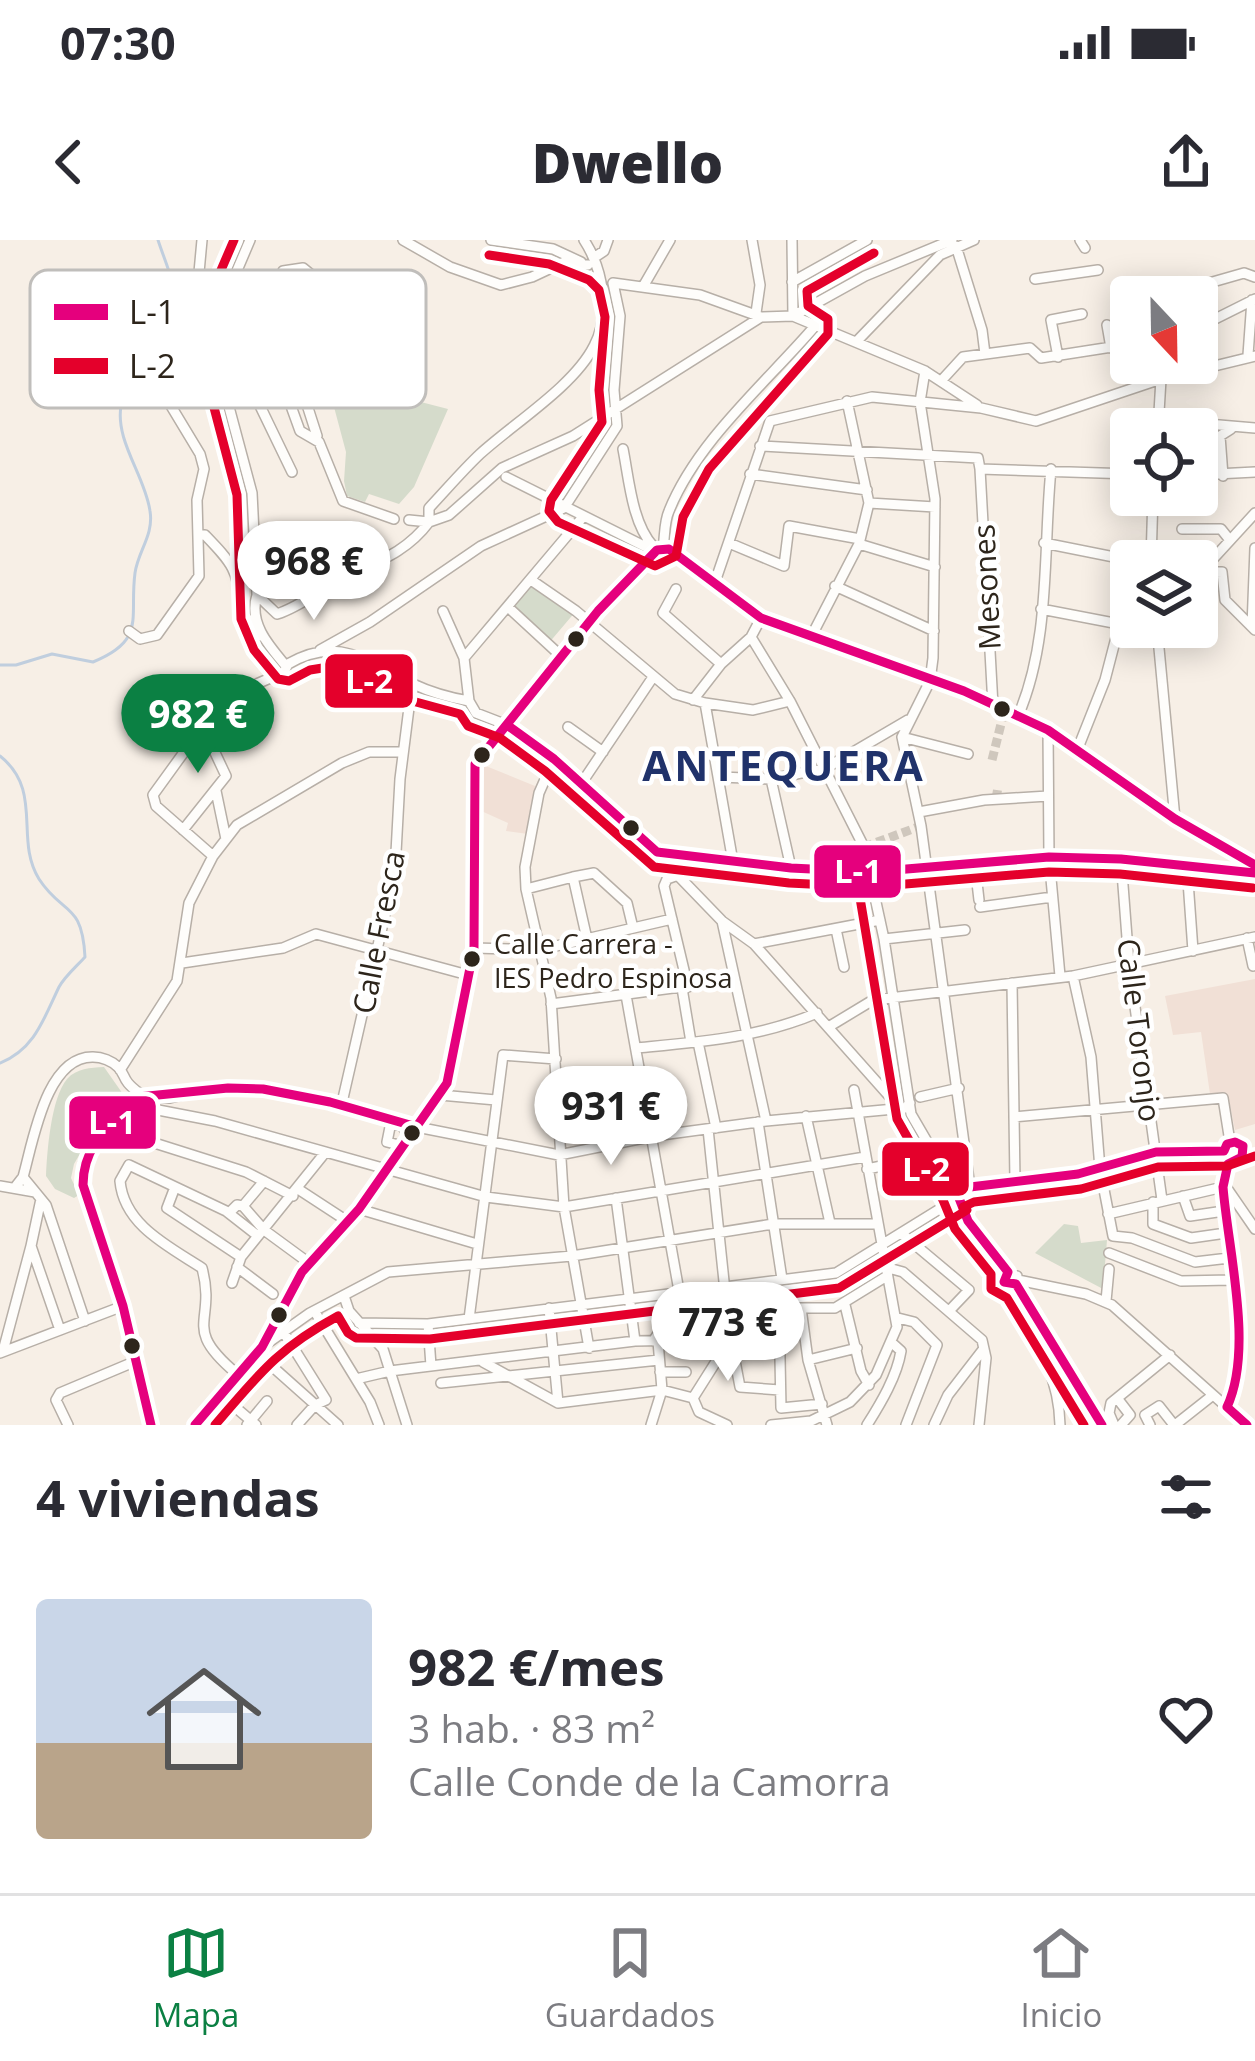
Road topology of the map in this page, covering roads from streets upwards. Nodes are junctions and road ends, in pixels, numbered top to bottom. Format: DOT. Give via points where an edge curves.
graph roads {
  1 [pos="202,240"];
  2 [pos="250,240"];
  3 [pos="403,240"];
  4 [pos="491,240"];
  5 [pos="584,240"];
  6 [pos="608,240"];
  7 [pos="670,240"];
  8 [pos="752,240"];
  9 [pos="792,240"];
  10 [pos="866,240"];
  11 [pos="974,240"];
  12 [pos="953,244"];
  13 [pos="594,263"];
  14 [pos="198,270"];
  15 [pos="237,270"];
  16 [pos="1098,270"];
  17 [pos="1255,277"];
  18 [pos="1035,279"];
  19 [pos="1218,280"];
  20 [pos="792,282"];
  21 [pos="613,284"];
  22 [pos="644,285"];
  23 [pos="1253,300"];
  24 [pos="1082,314"];
  25 [pos="759,315"];
  26 [pos="794,316"];
  27 [pos="1218,318"];
  28 [pos="1107,325"];
  29 [pos="815,326"];
  30 [pos="858,340"];
  31 [pos="1110,342"];
  32 [pos="1110,348"];
  33 [pos="986,354"];
  34 [pos="1252,356"];
  35 [pos="1058,357"];
  36 [pos="1218,365"];
  37 [pos="926,370"];
  38 [pos="941,381"];
  39 [pos="1147,384"];
  40 [pos="847,401"];
  41 [pos="920,401"];
  42 [pos="172,408"];
  43 [pos="229,408"];
  44 [pos="259,408"];
  45 [pos="292,408"];
  46 [pos="308,408"];
  47 [pos="981,408"];
  48 [pos="614,411"];
  49 [pos="1218,423"];
  50 [pos="1232,428"];
  51 [pos="1255,428"];
  52 [pos="317,436"];
  53 [pos="1220,436"];
  54 [pos="760,446"];
  55 [pos="623,449"];
  56 [pos="860,450"];
  57 [pos="928,452"];
  58 [pos="980,469"];
  59 [pos="1051,469"];
  60 [pos="292,472"];
  61 [pos="1110,472"];
  62 [pos="1255,472"];
  63 [pos="750,474"];
  64 [pos="1218,476"];
  65 [pos="1223,476"];
  66 [pos="506,477"];
  67 [pos="867,490"];
  68 [pos="869,502"];
  69 [pos="935,507"];
  70 [pos="564,508"];
  71 [pos="1255,513"];
  72 [pos="582,518"];
  73 [pos="394,519"];
  74 [pos="409,520"];
  75 [pos="430,522"];
  76 [pos="1182,529"];
  77 [pos="201,535"];
  78 [pos="1229,539"];
  79 [pos="860,541"];
  80 [pos="729,543"];
  81 [pos="1044,543"];
  82 [pos="1255,548"];
  83 [pos="656,551"];
  84 [pos="1218,551"];
  85 [pos="1110,556"];
  86 [pos="935,567"];
  87 [pos="1218,572"];
  88 [pos="531,580"];
  89 [pos="715,585"];
  90 [pos="835,586"];
  91 [pos="676,589"];
  92 [pos="257,595"];
  93 [pos="509,608"];
  94 [pos="1041,609"];
  95 [pos="443,611"];
  96 [pos="761,618"];
  97 [pos="589,622"];
  98 [pos="1110,622"];
  99 [pos="1253,628"];
  100 [pos="129,631"];
  101 [pos="934,631"];
  102 [pos="261,637"];
  103 [pos="751,637"];
  104 [pos="811,638"];
  105 [pos="1113,648"];
  106 [pos="1159,648"];
  107 [pos="320,650"];
  108 [pos="561,656"];
  109 [pos="464,658"];
  110 [pos="721,664"];
  111 [pos="286,666"];
  112 [pos="652,677"];
  113 [pos="930,681"];
  114 [pos="412,684"];
  115 [pos="237,694"];
  116 [pos="469,701"];
  117 [pos="790,701"];
  118 [pos="699,702"];
  119 [pos="993,706"];
  120 [pos="1018,716"];
  121 [pos="908,720"];
  122 [pos="188,721"];
  123 [pos="507,725"];
  124 [pos="203,727"];
  125 [pos="568,727"];
  126 [pos="1048,730"];
  127 [pos="902,737"];
  128 [pos="1078,748"];
  129 [pos="402,752"];
  130 [pos="603,752"];
  131 [pos="968,754"];
  132 [pos="554,759"];
  133 [pos="826,768"];
  134 [pos="720,777"];
  135 [pos="771,778"];
  136 [pos="581,784"];
  137 [pos="215,791"];
  138 [pos="1048,796"];
  139 [pos="919,812"];
  140 [pos="1175,819"];
  141 [pos="183,830"];
  142 [pos="226,839"];
  143 [pos="653,851"];
  144 [pos="213,856"];
  145 [pos="678,856"];
  146 [pos="1049,857"];
  147 [pos="1121,860"];
  148 [pos="664,861"];
  149 [pos="733,862"];
  150 [pos="926,866"];
  151 [pos="1187,867"];
  152 [pos="791,868"];
  153 [pos="1255,869"];
  154 [pos="871,872"];
  155 [pos="976,874"];
  156 [pos="678,875"];
  157 [pos="573,877"];
  158 [pos="664,881"];
  159 [pos="526,889"];
  160 [pos="1052,897"];
  161 [pos="672,919"];
  162 [pos="880,920"];
  163 [pos="722,921"];
  164 [pos="633,928"];
  165 [pos="836,929"];
  166 [pos="965,930"];
  167 [pos="933,934"];
  168 [pos="1251,937"];
  169 [pos="586,939"];
  170 [pos="884,939"];
  171 [pos="754,944"];
  172 [pos="474,948"];
  173 [pos="539,950"];
  174 [pos="1193,951"];
  175 [pos="378,953"];
  176 [pos="182,963"];
  177 [pos="1129,964"];
  178 [pos="1253,966"];
  179 [pos="844,967"];
  180 [pos="468,974"];
  181 [pos="1060,976"];
  182 [pos="1073,976"];
  183 [pos="734,980"];
  184 [pos="1012,983"];
  185 [pos="685,987"];
  186 [pos="945,991"];
  187 [pos="626,995"];
  188 [pos="891,997"];
  189 [pos="551,1004"];
  190 [pos="817,1013"];
  191 [pos="830,1026"];
  192 [pos="747,1036"];
  193 [pos="695,1042"];
  194 [pos="636,1048"];
  195 [pos="556,1059"];
  196 [pos="120,1070"];
  197 [pos="642,1078"];
  198 [pos="959,1088"];
  199 [pos="557,1090"];
  200 [pos="854,1090"];
  201 [pos="440,1095"];
  202 [pos="148,1097"];
  203 [pos="496,1100"];
  204 [pos="130,1104"];
  205 [pos="1150,1105"];
  206 [pos="911,1106"];
  207 [pos="341,1108"];
  208 [pos="1097,1109"];
  209 [pos="857,1113"];
  210 [pos="806,1116"];
  211 [pos="1014,1117"];
  212 [pos="762,1121"];
  213 [pos="417,1127"];
  214 [pos="107,1128"];
  215 [pos="712,1129"];
  216 [pos="654,1136"];
  217 [pos="1255,1137"];
  218 [pos="491,1144"];
  219 [pos="1156,1152"];
  220 [pos="1238,1153"];
  221 [pos="324,1154"];
  222 [pos="559,1155"];
  223 [pos="935,1155"];
  224 [pos="866,1163"];
  225 [pos="818,1165"];
  226 [pos="1100,1169"];
  227 [pos="386,1172"];
  228 [pos="765,1174"];
  229 [pos="713,1180"];
  230 [pos="264,1181"];
  231 [pos="1015,1181"];
  232 [pos="11,1184"];
  233 [pos="1223,1184"];
  234 [pos="175,1187"];
  235 [pos="970,1187"];
  236 [pos="663,1190"];
  237 [pos="295,1192"];
  238 [pos="958,1195"];
  239 [pos="38,1196"];
  240 [pos="1183,1196"];
  241 [pos="486,1197"];
  242 [pos="616,1198"];
  243 [pos="1157,1201"];
  244 [pos="243,1206"];
  245 [pos="564,1207"];
  246 [pos="359,1209"];
  247 [pos="1224,1211"];
  248 [pos="229,1213"];
  249 [pos="1108,1214"];
  250 [pos="37,1215"];
  251 [pos="49,1217"];
  252 [pos="347,1222"];
  253 [pos="830,1223"];
  254 [pos="772,1224"];
  255 [pos="876,1224"];
  256 [pos="1255,1229"];
  257 [pos="721,1230"];
  258 [pos="261,1233"];
  259 [pos="901,1233"];
  260 [pos="1226,1234"];
  261 [pos="670,1238"];
  262 [pos="477,1244"];
  263 [pos="31,1246"];
  264 [pos="624,1246"];
  265 [pos="880,1246"];
  266 [pos="1109,1252"];
  267 [pos="572,1256"];
  268 [pos="1229,1258"];
  269 [pos="239,1262"];
  270 [pos="309,1263"];
  271 [pos="475,1265"];
  272 [pos="1109,1269"];
  273 [pos="886,1271"];
  274 [pos="782,1279"];
  275 [pos="1231,1280"];
  276 [pos="232,1282"];
  277 [pos="1014,1284"];
  278 [pos="726,1286"];
  279 [pos="679,1291"];
  280 [pos="273,1294"];
  281 [pos="344,1296"];
  282 [pos="628,1297"];
  283 [pos="1106,1301"];
  284 [pos="580,1304"];
  285 [pos="845,1305"];
  286 [pos="123,1306"];
  287 [pos="549,1308"];
  288 [pos="801,1308"];
  289 [pos="779,1309"];
  290 [pos="949,1311"];
  291 [pos="315,1312"];
  292 [pos="278,1315"];
  293 [pos="898,1318"];
  294 [pos="469,1319"];
  295 [pos="85,1321"];
  296 [pos="359,1323"];
  297 [pos="428,1324"];
  298 [pos="285,1328"];
  299 [pos="729,1329"];
  300 [pos="60,1330"];
  301 [pos="634,1341"];
  302 [pos="655,1341"];
  303 [pos="891,1342"];
  304 [pos="734,1345"];
  305 [pos="982,1345"];
  306 [pos="590,1348"];
  307 [pos="857,1348"];
  308 [pos="259,1349"];
  309 [pos="2,1352"];
  310 [pos="553,1352"];
  311 [pos="1171,1355"];
  312 [pos="136,1360"];
  313 [pos="479,1360"];
  314 [pos="808,1360"];
  315 [pos="430,1366"];
  316 [pos="660,1366"];
  317 [pos="390,1371"];
  318 [pos="557,1372"];
  319 [pos="686,1372"];
  320 [pos="237,1374"];
  321 [pos="508,1376"];
  322 [pos="356,1379"];
  323 [pos="441,1384"];
  324 [pos="868,1385"];
  325 [pos="662,1390"];
  326 [pos="780,1390"];
  327 [pos="1213,1394"];
  328 [pos="221,1395"];
  329 [pos="693,1398"];
  330 [pos="1117,1398"];
  331 [pos="267,1401"];
  332 [pos="558,1403"];
  333 [pos="822,1404"];
  334 [pos="315,1405"];
  335 [pos="1227,1407"];
  336 [pos="827,1421"];
  337 [pos="251,1424"];
  338 [pos="1180,1424"];
  339 [pos="68,1425"];
  340 [pos="151,1425"];
  341 [pos="195,1425"];
  342 [pos="297,1425"];
  343 [pos="338,1425"];
  344 [pos="380,1425"];
  345 [pos="407,1425"];
  346 [pos="651,1425"];
  347 [pos="728,1425"];
  348 [pos="771,1425"];
  349 [pos="867,1425"];
  350 [pos="906,1425"];
  351 [pos="934,1425"];
  352 [pos="979,1425"];
  353 [pos="1060,1425"];
  354 [pos="1102,1425"];
  355 [pos="1118,1425"];
  356 [pos="1150,1425"];
  357 [pos="1247,1425"];
  1 -- 14 [label="street"];
  2 -- 15 [label="street"];
  3 -- 13 [label="street" via="502,284 564,262"];
  4 -- 13 [label="street"];
  5 -- 13 [label="street"];
  6 -- 13 [label="street"];
  7 -- 22 [label="street"];
  8 -- 25 [label="street"];
  9 -- 20 [label="street"];
  10 -- 20 [label="street"];
  11 -- 12 [label="street"];
  12 -- 26 [label="street" via="865,276"];
  12 -- 30 [label="street"];
  12 -- 33 [label="street"];
  13 -- 21 [label="street"];
  13 -- 75 [label="street" via="604,321 593,349 429,508"];
  16 -- 18 [label="street"];
  17 -- 19 [label="street"];
  20 -- 26 [label="street"];
  21 -- 22 [label="street"];
  21 -- 48 [label="street" via="620,340"];
  22 -- 25 [label="street"];
  23 -- 27 [label="street"];
  23 -- 34 [label="street"];
  24 -- 35 [label="street" via="1051,320"];
  25 -- 26 [label="street"];
  25 -- 48 [label="street"];
  26 -- 29 [label="street"];
  28 -- 31 [label="street"];
  29 -- 30 [label="street"];
  29 -- 83 [label="street" via="695,464"];
  30 -- 37 [label="street"];
  32 -- 35 [label="street"];
  33 -- 35 [label="street" via="1030,348 1040,358"];
  33 -- 38 [label="street" via="963,357"];
  34 -- 36 [label="street"];
  37 -- 38 [label="street"];
  37 -- 41 [label="street"];
  38 -- 47 [label="street"];
  39 -- 47 [label="street" via="1036,421"];
  40 -- 41 [label="street"];
  40 -- 54 [label="street" via="770,421"];
  40 -- 56 [label="street"];
  41 -- 47 [label="street"];
  41 -- 57 [label="street"];
  42 -- 77 [label="street" via="204,469"];
  43 -- 92 [label="street" via="252,493"];
  44 -- 60 [label="street"];
  45 -- 73 [label="street" via="300,430 319,442 343,501"];
  46 -- 52 [label="street"];
  48 -- 70 [label="street" via="616,430"];
  48 -- 75 [label="street" via="502,468 462,506"];
  49 -- 50 [label="street"];
  50 -- 51 [label="street"];
  50 -- 53 [label="street"];
  53 -- 65 [label="street"];
  54 -- 56 [label="street"];
  54 -- 63 [label="street"];
  55 -- 83 [label="street"];
  56 -- 57 [label="street"];
  56 -- 67 [label="street"];
  57 -- 58 [label="street" via="978,458"];
  57 -- 69 [label="street"];
  58 -- 59 [label="street"];
  58 -- 119 [label="street, Mesones"];
  59 -- 61 [label="street"];
  59 -- 81 [label="street"];
  62 -- 65 [label="street"];
  63 -- 67 [label="street"];
  63 -- 80 [label="street"];
  64 -- 65 [label="street"];
  66 -- 70 [label="street"];
  67 -- 68 [label="street"];
  68 -- 69 [label="street"];
  68 -- 79 [label="street"];
  69 -- 86 [label="street"];
  70 -- 72 [label="street"];
  70 -- 107 [label="street" via="481,546"];
  71 -- 78 [label="street"];
  72 -- 83 [label="street"];
  72 -- 88 [label="street"];
  74 -- 75 [label="street"];
  75 -- 92 [label="street" via="382,562 293,609 277,614"];
  76 -- 78 [label="street" via="1221,529"];
  77 -- 100 [label="street" via="195,587 157,635 140,639"];
  77 -- 102 [label="street" via="240,580 238,608"];
  78 -- 84 [label="street"];
  79 -- 80 [label="street" via="789,526 784,566"];
  79 -- 86 [label="street"];
  79 -- 90 [label="street"];
  80 -- 89 [label="street"];
  81 -- 85 [label="street"];
  81 -- 94 [label="street"];
  82 -- 99 [label="street"];
  83 -- 89 [label="street" via="682,559"];
  83 -- 97 [label="street"];
  86 -- 101 [label="street"];
  87 -- 99 [label="street" via="1225,600"];
  88 -- 93 [label="street"];
  88 -- 97 [label="street"];
  89 -- 96 [label="street"];
  90 -- 101 [label="street"];
  90 -- 104 [label="street"];
  91 -- 110 [label="street" via="664,615"];
  92 -- 102 [label="street"];
  93 -- 108 [label="street"];
  93 -- 109 [label="street"];
  94 -- 98 [label="street"];
  94 -- 120 [label="street" via="1031,685"];
  95 -- 109 [label="street"];
  96 -- 103 [label="street"];
  96 -- 104 [label="street"];
  97 -- 108 [label="street"];
  97 -- 112 [label="street"];
  101 -- 113 [label="street"];
  102 -- 111 [label="street"];
  103 -- 110 [label="street"];
  103 -- 117 [label="street"];
  104 -- 113 [label="street"];
  105 -- 128 [label="street"];
  106 -- 140 [label="street"];
  107 -- 111 [label="street"];
  107 -- 114 [label="street" via="370,661"];
  108 -- 123 [label="street"];
  109 -- 116 [label="street"];
  110 -- 118 [label="street"];
  111 -- 115 [label="street"];
  112 -- 118 [label="street"];
  112 -- 130 [label="street"];
  113 -- 119 [label="street"];
  113 -- 121 [label="street"];
  114 -- 116 [label="street"];
  114 -- 129 [label="street, Calle Fresca"];
  115 -- 122 [label="street"];
  115 -- 124 [label="street"];
  116 -- 123 [label="street" via="476,713"];
  117 -- 118 [label="street" via="753,710"];
  117 -- 133 [label="street"];
  118 -- 134 [label="street"];
  119 -- 120 [label="street"];
  120 -- 126 [label="street"];
  121 -- 127 [label="street"];
  121 -- 133 [label="street"];
  123 -- 132 [label="street"];
  123 -- 172 [label="street" via="475,764"];
  124 -- 137 [label="street" via="225,768"];
  124 -- 141 [label="street" via="153,795"];
  125 -- 130 [label="street"];
  126 -- 128 [label="street"];
  126 -- 138 [label="street"];
  127 -- 131 [label="street"];
  127 -- 139 [label="street"];
  128 -- 140 [label="street"];
  129 -- 142 [label="street" via="342,763"];
  129 -- 175 [label="street, Calle Fresca" via="395,871"];
  130 -- 136 [label="street"];
  132 -- 136 [label="street"];
  132 -- 159 [label="street" via="539,793"];
  133 -- 135 [label="street"];
  133 -- 154 [label="street"];
  134 -- 135 [label="street"];
  134 -- 149 [label="street"];
  135 -- 152 [label="street"];
  136 -- 143 [label="street"];
  137 -- 141 [label="street"];
  137 -- 142 [label="street"];
  138 -- 139 [label="street"];
  138 -- 146 [label="street"];
  139 -- 150 [label="street"];
  140 -- 153 [label="street"];
  141 -- 144 [label="street"];
  142 -- 144 [label="street"];
  143 -- 145 [label="street"];
  143 -- 148 [label="street"];
  144 -- 176 [label="street" via="189,903"];
  145 -- 148 [label="street"];
  145 -- 149 [label="street"];
  146 -- 147 [label="street"];
  146 -- 150 [label="street"];
  146 -- 160 [label="street"];
  147 -- 151 [label="street"];
  147 -- 177 [label="street, Calle Toronjo"];
  148 -- 156 [label="street"];
  148 -- 158 [label="street"];
  149 -- 152 [label="street"];
  150 -- 154 [label="street"];
  150 -- 167 [label="street"];
  151 -- 153 [label="street"];
  151 -- 174 [label="street"];
  152 -- 154 [label="street"];
  154 -- 162 [label="street"];
  155 -- 160 [label="street" via="980,904"];
  156 -- 158 [label="street"];
  156 -- 163 [label="street"];
  157 -- 159 [label="street"];
  157 -- 164 [label="street" via="594,873 627,904"];
  157 -- 169 [label="street"];
  158 -- 161 [label="street"];
  159 -- 173 [label="street"];
  160 -- 181 [label="street"];
  161 -- 164 [label="street"];
  161 -- 185 [label="street"];
  162 -- 165 [label="street"];
  162 -- 170 [label="street"];
  163 -- 171 [label="street"];
  163 -- 183 [label="street"];
  164 -- 169 [label="street"];
  165 -- 171 [label="street"];
  165 -- 179 [label="street"];
  166 -- 167 [label="street"];
  167 -- 170 [label="street"];
  167 -- 186 [label="street"];
  168 -- 174 [label="street"];
  168 -- 178 [label="street"];
  169 -- 173 [label="street"];
  170 -- 188 [label="street"];
  171 -- 190 [label="street"];
  172 -- 173 [label="street"];
  172 -- 180 [label="street"];
  173 -- 189 [label="street"];
  174 -- 177 [label="street"];
  175 -- 176 [label="street" via="316,934 283,948"];
  175 -- 180 [label="street"];
  175 -- 207 [label="street, Calle Fresca"];
  176 -- 196 [label="street"];
  177 -- 182 [label="street"];
  177 -- 205 [label="street, Calle Toronjo"];
  180 -- 201 [label="street"];
  181 -- 182 [label="street"];
  181 -- 184 [label="street"];
  182 -- 208 [label="street"];
  183 -- 185 [label="street"];
  183 -- 192 [label="street"];
  184 -- 186 [label="street"];
  184 -- 211 [label="street"];
  185 -- 187 [label="street"];
  185 -- 193 [label="street"];
  186 -- 188 [label="street"];
  186 -- 198 [label="street"];
  187 -- 189 [label="street"];
  187 -- 194 [label="street"];
  188 -- 191 [label="street"];
  188 -- 206 [label="street"];
  189 -- 195 [label="street"];
  190 -- 191 [label="street"];
  190 -- 192 [label="street"];
  191 -- 206 [label="street"];
  192 -- 193 [label="street"];
  192 -- 212 [label="street"];
  193 -- 194 [label="street"];
  193 -- 215 [label="street"];
  194 -- 197 [label="street"];
  195 -- 199 [label="street"];
  195 -- 203 [label="street" via="503,1055"];
  196 -- 202 [label="street"];
  196 -- 204 [label="street"];
  196 -- 232 [label="street" via="90,1057 60,1071"];
  197 -- 199 [label="street"];
  197 -- 216 [label="street"];
  198 -- 206 [label="street"];
  198 -- 235 [label="street"];
  199 -- 222 [label="street"];
  200 -- 209 [label="street"];
  201 -- 203 [label="street"];
  201 -- 213 [label="street"];
  202 -- 204 [label="street"];
  202 -- 207 [label="street" via="241,1088"];
  202 -- 221 [label="street" via="153,1108"];
  203 -- 218 [label="street"];
  204 -- 214 [label="street"];
  205 -- 208 [label="street"];
  205 -- 219 [label="street, Calle Toronjo"];
  205 -- 220 [label="street" via="1223,1098"];
  206 -- 209 [label="street"];
  206 -- 223 [label="street"];
  207 -- 213 [label="street"];
  208 -- 211 [label="street"];
  208 -- 226 [label="street"];
  209 -- 210 [label="street"];
  209 -- 224 [label="street"];
  210 -- 212 [label="street"];
  210 -- 225 [label="street"];
  211 -- 231 [label="street"];
  212 -- 215 [label="street"];
  212 -- 228 [label="street"];
  213 -- 218 [label="street"];
  213 -- 227 [label="street"];
  214 -- 230 [label="street"];
  214 -- 286 [label="street" via="83,1164 83,1185"];
  215 -- 216 [label="street"];
  215 -- 229 [label="street"];
  216 -- 222 [label="street"];
  216 -- 236 [label="street"];
  217 -- 220 [label="street"];
  218 -- 222 [label="street"];
  218 -- 241 [label="street"];
  219 -- 220 [label="street"];
  219 -- 226 [label="street"];
  219 -- 243 [label="street, Calle Toronjo"];
  220 -- 233 [label="street"];
  221 -- 227 [label="street"];
  221 -- 237 [label="street"];
  222 -- 245 [label="street"];
  223 -- 224 [label="street"];
  223 -- 238 [label="street"];
  224 -- 225 [label="street"];
  224 -- 255 [label="street"];
  225 -- 228 [label="street"];
  225 -- 253 [label="street"];
  226 -- 231 [label="street"];
  226 -- 249 [label="street"];
  227 -- 241 [label="street"];
  227 -- 246 [label="street"];
  228 -- 229 [label="street"];
  228 -- 254 [label="street"];
  229 -- 236 [label="street"];
  229 -- 257 [label="street"];
  230 -- 237 [label="street"];
  230 -- 244 [label="street"];
  231 -- 235 [label="street"];
  232 -- 239 [label="street"];
  233 -- 240 [label="street"];
  233 -- 247 [label="street"];
  233 -- 256 [label="street"];
  234 -- 248 [label="street"];
  234 -- 269 [label="street" via="167,1208"];
  234 -- 320 [label="street" via="129,1165 120,1181 145,1229 202,1268 208,1350"];
  235 -- 238 [label="street"];
  236 -- 242 [label="street"];
  236 -- 261 [label="street"];
  237 -- 252 [label="street"];
  237 -- 258 [label="street"];
  238 -- 259 [label="street"];
  238 -- 277 [label="street" via="1008,1272 1004,1280"];
  239 -- 250 [label="street"];
  239 -- 251 [label="street"];
  240 -- 243 [label="street"];
  240 -- 247 [label="street" via="1190,1216"];
  241 -- 245 [label="street"];
  241 -- 262 [label="street"];
  242 -- 245 [label="street"];
  242 -- 264 [label="street"];
  243 -- 249 [label="street"];
  243 -- 260 [label="street" via="1152,1223 1191,1238"];
  244 -- 248 [label="street"];
  244 -- 258 [label="street"];
  245 -- 267 [label="street"];
  246 -- 252 [label="street"];
  246 -- 262 [label="street"];
  247 -- 260 [label="street"];
  248 -- 258 [label="street"];
  249 -- 268 [label="street" via="1111,1233 1195,1262"];
  250 -- 251 [label="street"];
  250 -- 263 [label="street"];
  251 -- 295 [label="street"];
  252 -- 270 [label="street"];
  253 -- 254 [label="street"];
  253 -- 255 [label="street"];
  254 -- 257 [label="street"];
  254 -- 274 [label="street"];
  255 -- 265 [label="street"];
  257 -- 261 [label="street"];
  257 -- 278 [label="street"];
  258 -- 269 [label="street"];
  258 -- 270 [label="street"];
  259 -- 265 [label="street"];
  259 -- 290 [label="street" via="969,1289"];
  260 -- 268 [label="street"];
  261 -- 264 [label="street"];
  261 -- 279 [label="street"];
  262 -- 271 [label="street"];
  263 -- 300 [label="street"];
  263 -- 309 [label="street"];
  264 -- 267 [label="street"];
  264 -- 282 [label="street"];
  265 -- 273 [label="street"];
  265 -- 274 [label="street" via="836,1273"];
  266 -- 275 [label="street" via="1195,1283"];
  267 -- 271 [label="street"];
  267 -- 284 [label="street"];
  268 -- 275 [label="street"];
  269 -- 276 [label="street"];
  269 -- 280 [label="street"];
  270 -- 292 [label="street"];
  271 -- 281 [label="street" via="388,1272"];
  271 -- 294 [label="street"];
  272 -- 283 [label="street"];
  273 -- 285 [label="street"];
  273 -- 290 [label="street" via="903,1272"];
  273 -- 293 [label="street"];
  274 -- 278 [label="street"];
  275 -- 335 [label="street" via="1240,1367"];
  277 -- 283 [label="street"];
  277 -- 353 [label="street" via="1011,1298 1052,1368"];
  277 -- 354 [label="street"];
  278 -- 279 [label="street"];
  278 -- 299 [label="street"];
  279 -- 282 [label="street"];
  279 -- 302 [label="street"];
  281 -- 291 [label="street"];
  281 -- 296 [label="street"];
  282 -- 284 [label="street"];
  282 -- 301 [label="street"];
  283 -- 311 [label="street"];
  284 -- 287 [label="street"];
  284 -- 306 [label="street"];
  285 -- 288 [label="street"];
  285 -- 307 [label="street"];
  286 -- 295 [label="street"];
  286 -- 312 [label="street"];
  287 -- 294 [label="street"];
  287 -- 310 [label="street"];
  288 -- 289 [label="street"];
  288 -- 314 [label="street"];
  289 -- 299 [label="street"];
  289 -- 326 [label="street"];
  290 -- 305 [label="street"];
  291 -- 298 [label="street"];
  291 -- 322 [label="street"];
  292 -- 298 [label="street"];
  292 -- 308 [label="street"];
  293 -- 303 [label="street"];
  293 -- 350 [label="street" via="937,1345"];
  294 -- 297 [label="street"];
  295 -- 300 [label="street"];
  296 -- 297 [label="street"];
  296 -- 317 [label="street" via="383,1349"];
  297 -- 315 [label="street"];
  298 -- 308 [label="street"];
  298 -- 334 [label="street" via="326,1400"];
  299 -- 302 [label="street"];
  299 -- 304 [label="street"];
  300 -- 309 [label="street"];
  301 -- 302 [label="street"];
  301 -- 306 [label="street"];
  302 -- 316 [label="street"];
  303 -- 324 [label="street"];
  303 -- 349 [label="street" via="900,1359"];
  304 -- 326 [label="street" via="740,1387"];
  304 -- 329 [label="street"];
  305 -- 351 [label="street"];
  305 -- 352 [label="street"];
  306 -- 310 [label="street"];
  307 -- 314 [label="street"];
  307 -- 324 [label="street"];
  308 -- 320 [label="street"];
  308 -- 334 [label="street"];
  310 -- 313 [label="street"];
  310 -- 318 [label="street"];
  311 -- 327 [label="street"];
  311 -- 330 [label="street"];
  312 -- 339 [label="street" via="60,1393"];
  312 -- 340 [label="street"];
  313 -- 315 [label="street"];
  313 -- 321 [label="street"];
  314 -- 333 [label="street"];
  315 -- 317 [label="street"];
  316 -- 318 [label="street"];
  316 -- 319 [label="street"];
  316 -- 325 [label="street"];
  317 -- 322 [label="street"];
  317 -- 345 [label="street"];
  318 -- 321 [label="street"];
  318 -- 332 [label="street"];
  320 -- 328 [label="street"];
  321 -- 323 [label="street"];
  321 -- 332 [label="street"];
  322 -- 344 [label="street"];
  324 -- 336 [label="street"];
  325 -- 329 [label="street"];
  325 -- 332 [label="street"];
  325 -- 346 [label="street"];
  326 -- 333 [label="street" via="782,1408"];
  327 -- 335 [label="street"];
  327 -- 338 [label="street"];
  328 -- 337 [label="street"];
  328 -- 341 [label="street"];
  329 -- 347 [label="street" via="699,1412"];
  330 -- 355 [label="street" via="1109,1408"];
  330 -- 355 [label="street" via="1130,1415"];
  331 -- 337 [label="street"];
  333 -- 336 [label="street"];
  334 -- 342 [label="street"];
  334 -- 343 [label="street"];
  335 -- 357 [label="street"];
  336 -- 348 [label="street"];
  338 -- 356 [label="street" via="1159,1406 1145,1415"];
}
